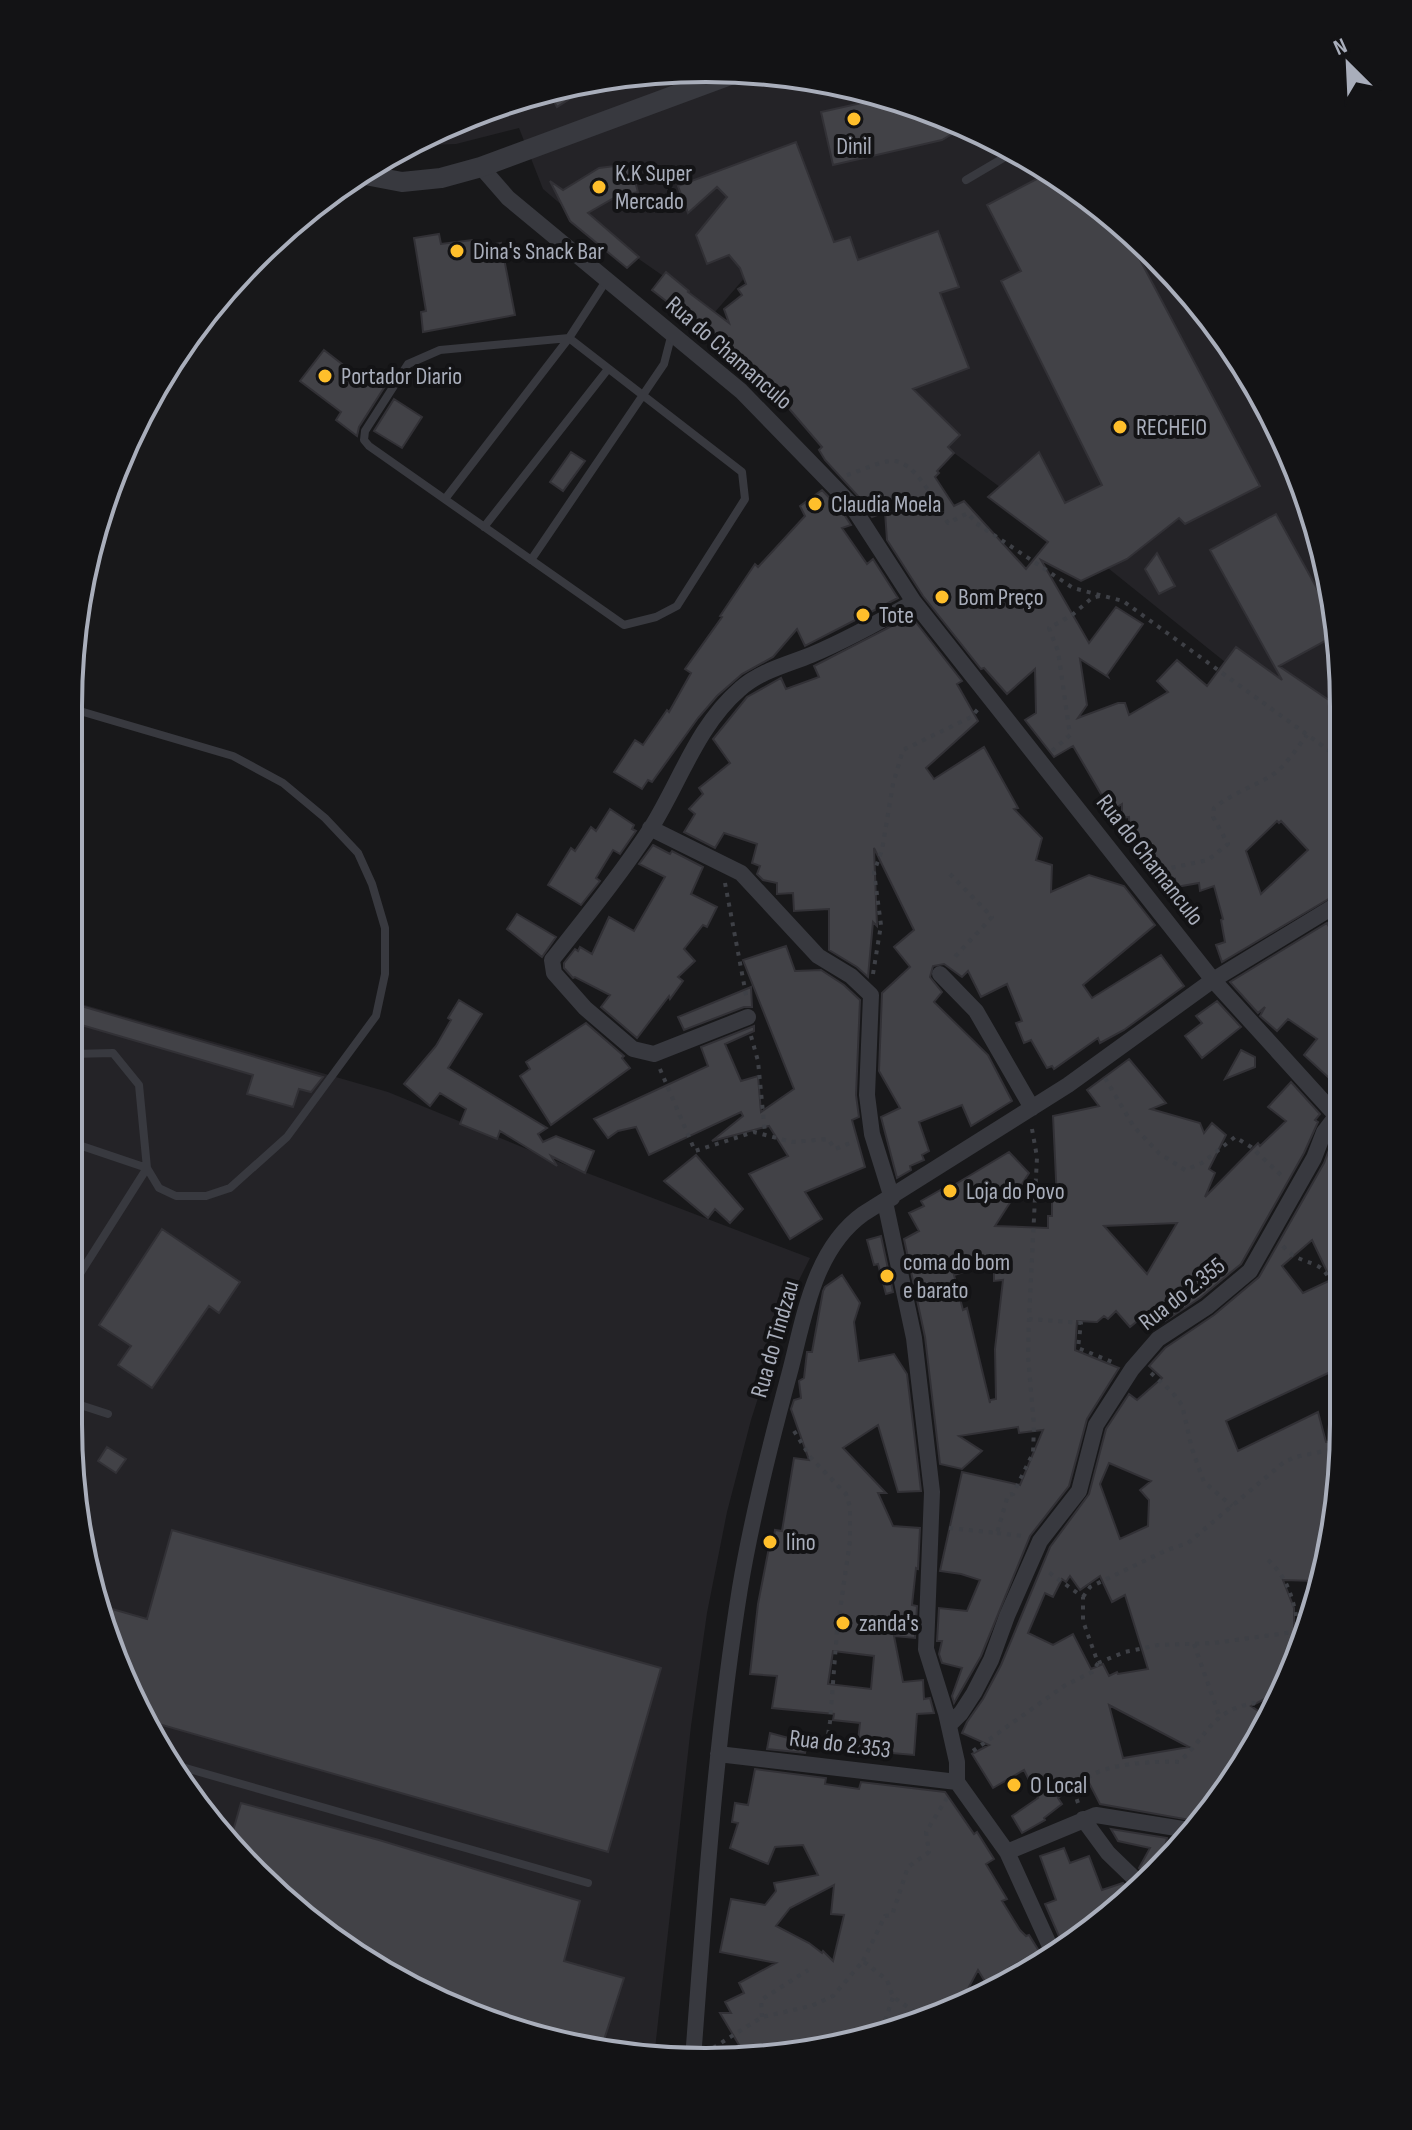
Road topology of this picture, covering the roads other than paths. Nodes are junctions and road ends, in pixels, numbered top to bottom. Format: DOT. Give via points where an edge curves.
graph roads {
  1 [pos="711,82"];
  2 [pos="1003,158"];
  3 [pos="481,167"];
  4 [pos="376,177"];
  5 [pos="966,180"];
  6 [pos="606,281"];
  7 [pos="672,333"];
  8 [pos="569,338"];
  9 [pos="608,369"];
  10 [pos="643,396"];
  11 [pos="445,499"];
  12 [pos="484,527"];
  13 [pos="531,560"];
  14 [pos="914,602"];
  15 [pos="82,712"];
  16 [pos="650,828"];
  17 [pos="1330,909"];
  18 [pos="940,974"];
  19 [pos="1213,980"];
  20 [pos="748,1017"];
  21 [pos="82,1054"];
  22 [pos="1330,1107"];
  23 [pos="1028,1111"];
  24 [pos="1330,1126"];
  25 [pos="82,1146"];
  26 [pos="147,1168"];
  27 [pos="889,1200"];
  28 [pos="82,1270"];
  29 [pos="82,1406"];
  30 [pos="108,1414"];
  31 [pos="949,1725"];
  32 [pos="718,1754"];
  33 [pos="185,1768"];
  34 [pos="957,1782"];
  35 [pos="1083,1819"];
  36 [pos="1180,1829"];
  37 [pos="1007,1852"];
  38 [pos="1133,1878"];
  39 [pos="588,1883"];
  40 [pos="1049,1945"];
  41 [pos="694,2048"];
  1 -- 3 [label="street"];
  2 -- 5 [label="lane"];
  3 -- 4 [label="street" via="402,182"];
  3 -- 6 [label="street, Rua do Chamanculo" via="508,198"];
  6 -- 7 [label="street, Rua do Chamanculo"];
  6 -- 8 [label="lane"];
  7 -- 10 [label="lane" via="664,364"];
  7 -- 14 [label="street, Rua do Chamanculo" via="741,391 850,503"];
  8 -- 9 [label="lane"];
  8 -- 11 [label="lane"];
  8 -- 11 [label="lane" via="440,350 408,364 364,440"];
  9 -- 10 [label="lane"];
  9 -- 12 [label="lane"];
  10 -- 13 [label="lane"];
  10 -- 13 [label="lane" via="742,472 745,499 677,606 624,625"];
  11 -- 12 [label="lane"];
  12 -- 13 [label="lane"];
  14 -- 16 [label="street" via="871,627 767,671 740,689 707,725"];
  14 -- 19 [label="street, Rua do Chamanculo"];
  15 -- 26 [label="lane" via="233,756 283,783 358,853 385,928 385,974 376,1016 287,1137 230,1188 206,1196 176,1196 159,1188"];
  16 -- 20 [label="street" via="552,960 554,973 633,1049 654,1054"];
  16 -- 27 [label="street" via="741,873 818,956 871,995 867,1095"];
  17 -- 19 [label="street, Rua do Tindzau"];
  18 -- 23 [label="street" via="976,1011"];
  19 -- 22 [label="street, Rua do Chamanculo"];
  19 -- 23 [label="street, Rua do Tindzau"];
  21 -- 26 [label="lane" via="113,1053 139,1085"];
  23 -- 27 [label="street, Rua do Tindzau"];
  24 -- 31 [label="street, Rua do 2.355" via="1250,1271 1158,1339 1096,1425 1079,1491 1039,1543 991,1660"];
  25 -- 26 [label="lane"];
  26 -- 28 [label="lane"];
  27 -- 31 [label="street" via="932,1492 926,1649"];
  27 -- 32 [label="street, Rua do Tindzau" via="848,1225 815,1282 765,1463 740,1586"];
  29 -- 30 [label="lane"];
  31 -- 34 [label="street"];
  32 -- 34 [label="street, Rua do 2.353"];
  32 -- 41 [label="street, Rua do Tindzau"];
  33 -- 39 [label="lane"];
  34 -- 37 [label="street"];
  35 -- 36 [label="street" via="1096,1815"];
  35 -- 37 [label="street"];
  35 -- 38 [label="street"];
  37 -- 40 [label="street"];
}
